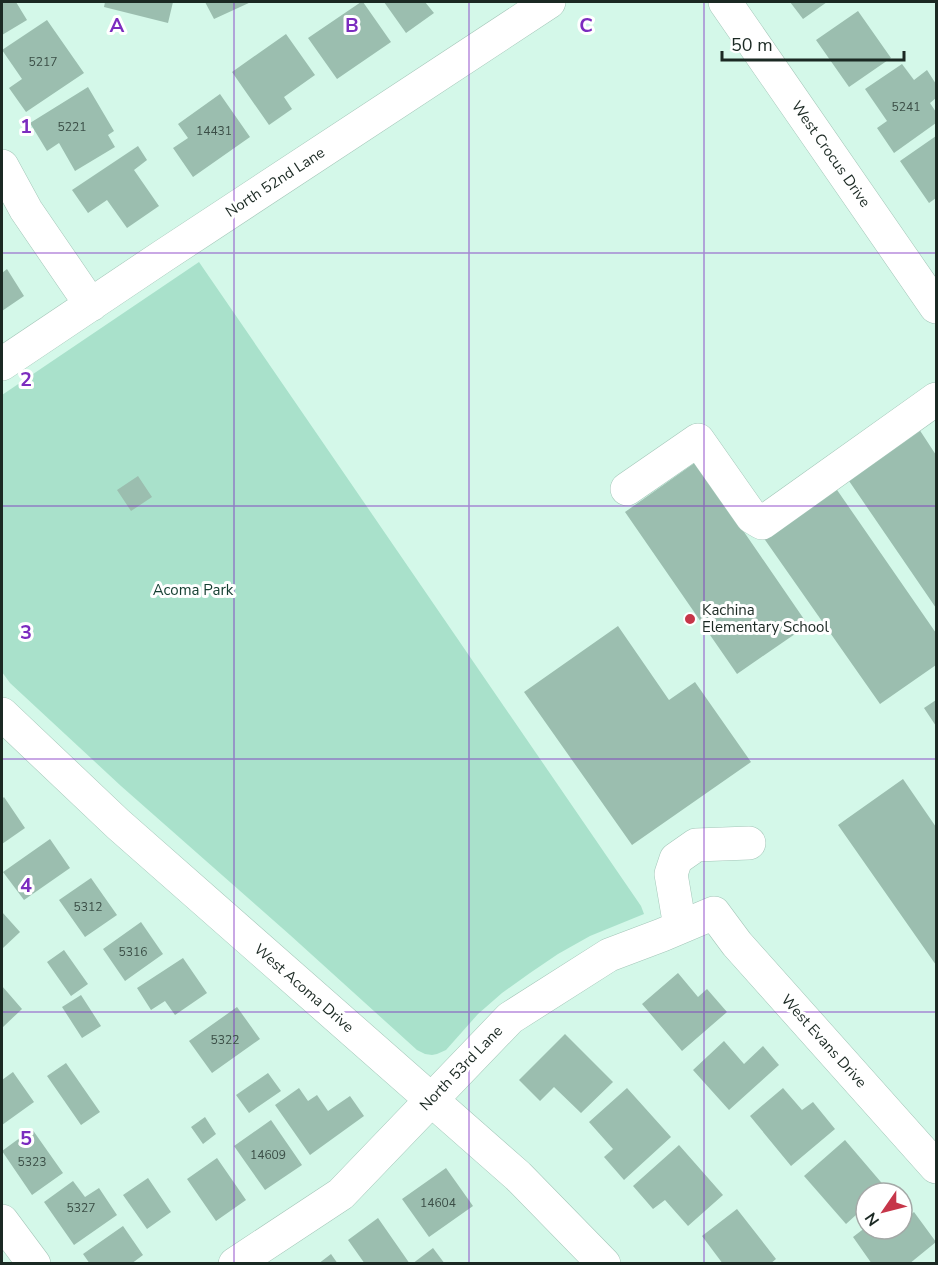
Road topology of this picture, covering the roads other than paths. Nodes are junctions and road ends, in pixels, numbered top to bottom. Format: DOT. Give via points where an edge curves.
graph roads {
  1 [pos="549,2"];
  2 [pos="725,2"];
  3 [pos="2,166"];
  4 [pos="91,305"];
  5 [pos="936,307"];
  6 [pos="2,364"];
  7 [pos="936,399"];
  8 [pos="627,489"];
  9 [pos="4,720"];
  10 [pos="749,843"];
  11 [pos="714,912"];
  12 [pos="680,927"];
  13 [pos="431,1100"];
  14 [pos="936,1167"];
  15 [pos="2,1221"];
  16 [pos="34,1263"];
  17 [pos="235,1263"];
  18 [pos="604,1263"];
  1 -- 4 [label="street, North 52nd Lane"];
  2 -- 5 [label="street, West Crocus Drive"];
  3 -- 4 [label="street" via="26,210"];
  4 -- 6 [label="street, North 52nd Lane"];
  7 -- 8 [label="street" via="762,523 752,517 698,440"];
  9 -- 13 [label="street, West Acoma Drive"];
  10 -- 12 [label="street" via="696,845 676,858 671,874"];
  11 -- 12 [label="street, North 53rd Lane"];
  11 -- 14 [label="street, West Evans Drive" via="737,944"];
  12 -- 13 [label="street, North 53rd Lane" via="609,955 510,1018"];
  13 -- 17 [label="street, North 53rd Lane" via="341,1194"];
  13 -- 18 [label="street, West Acoma Drive" via="518,1176"];
  15 -- 16 [label="street"];
}
